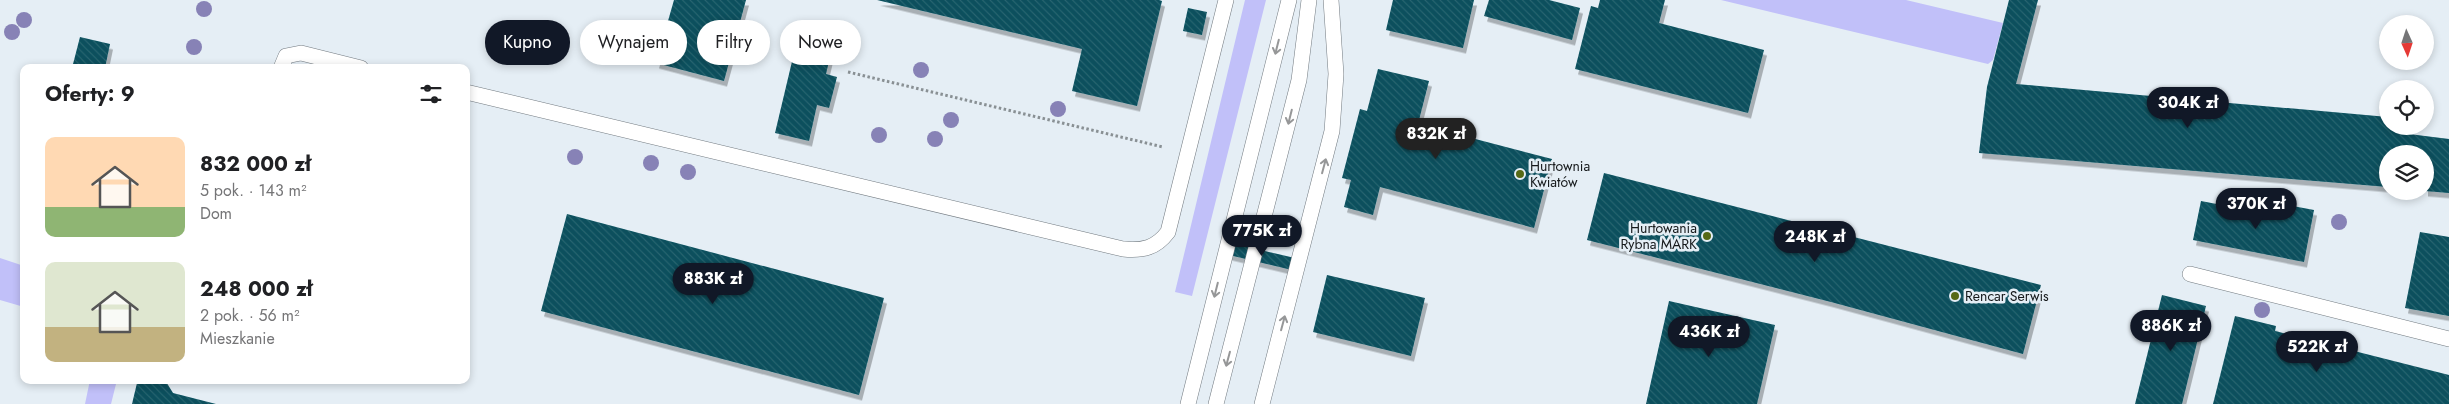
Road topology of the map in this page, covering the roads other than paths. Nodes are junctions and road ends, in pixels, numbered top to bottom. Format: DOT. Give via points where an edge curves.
graph roads {
  1 [pos="1226,0"];
  2 [pos="1289,0"];
  3 [pos="1309,0"];
  4 [pos="1331,0"];
  5 [pos="283,64"];
  6 [pos="345,64"];
  7 [pos="470,93"];
  8 [pos="2190,274"];
  9 [pos="2449,339"];
  10 [pos="1188,404"];
  11 [pos="1216,404"];
  12 [pos="1262,404"];
  1 -- 7 [label="lane" via="1168,232 1164,239 1147,249 1123,249"];
  2 -- 10 [label="lane, one-way"];
  3 -- 11 [label="lane, one-way" via="1299,80"];
  12 -- 4 [label="lane, one-way" via="1332,131 1336,74"];
  5 -- 6 [label="lane" via="286,56 301,53"];
  8 -- 9 [label="lane"];
}
